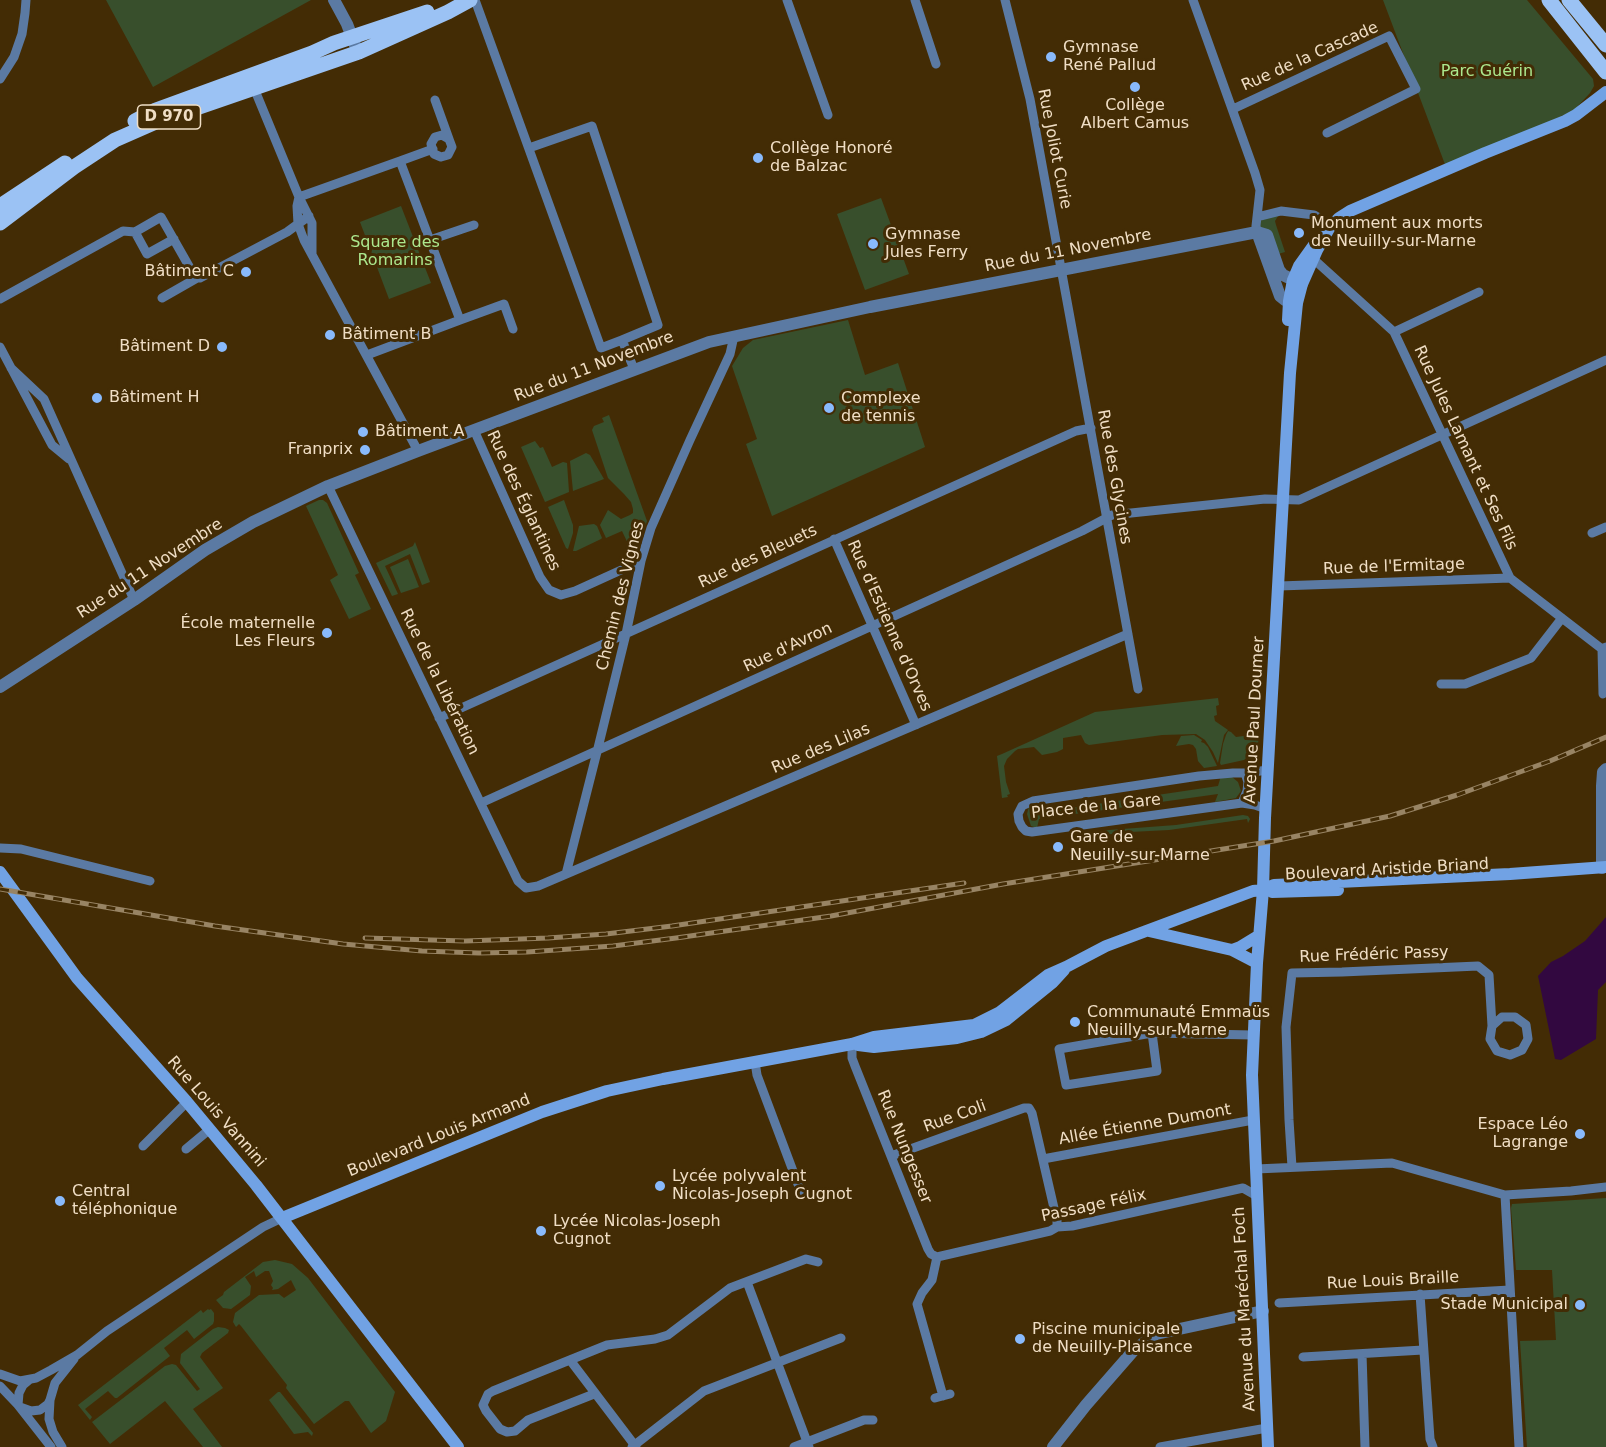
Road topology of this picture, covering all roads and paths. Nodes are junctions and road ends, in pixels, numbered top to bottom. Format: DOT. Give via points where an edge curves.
graph roads {
  1 [pos="26,0"];
  2 [pos="334,0"];
  3 [pos="465,0"];
  4 [pos="470,0"];
  5 [pos="475,0"];
  6 [pos="787,0"];
  7 [pos="915,0"];
  8 [pos="1005,0"];
  9 [pos="1193,0"];
  10 [pos="1550,0"];
  11 [pos="1569,0"];
  12 [pos="1577,6"];
  13 [pos="351,37"];
  14 [pos="1606,45"];
  15 [pos="359,52"];
  16 [pos="936,64"];
  17 [pos="1606,72"];
  18 [pos="0,80"];
  19 [pos="254,88"];
  20 [pos="1606,92"];
  21 [pos="435,100"];
  22 [pos="1233,109"];
  23 [pos="828,115"];
  24 [pos="1328,133"];
  25 [pos="449,139"];
  26 [pos="529,148"];
  27 [pos="433,149"];
  28 [pos="400,161"];
  29 [pos="299,197"];
  30 [pos="0,206"];
  31 [pos="309,216"];
  32 [pos="1257,217"];
  33 [pos="0,223"];
  34 [pos="298,224"];
  35 [pos="474,225"];
  36 [pos="1331,225"];
  37 [pos="135,232"];
  38 [pos="1257,232"];
  39 [pos="174,239"];
  40 [pos="430,240"];
  41 [pos="1308,254"];
  42 [pos="312,255"];
  43 [pos="1062,270"];
  44 [pos="197,278"];
  45 [pos="1298,282"];
  46 [pos="1479,292"];
  47 [pos="162,298"];
  48 [pos="0,299"];
  49 [pos="1293,302"];
  50 [pos="460,320"];
  51 [pos="513,329"];
  52 [pos="1394,332"];
  53 [pos="734,336"];
  54 [pos="622,340"];
  55 [pos="0,347"];
  56 [pos="367,355"];
  57 [pos="1606,360"];
  58 [pos="10,368"];
  59 [pos="634,369"];
  60 [pos="1091,428"];
  61 [pos="474,430"];
  62 [pos="1442,434"];
  63 [pos="418,451"];
  64 [pos="71,461"];
  65 [pos="328,486"];
  66 [pos="1283,499"];
  67 [pos="1106,518"];
  68 [pos="1606,527"];
  69 [pos="1592,533"];
  70 [pos="834,539"];
  71 [pos="641,561"];
  72 [pos="1510,578"];
  73 [pos="1279,586"];
  74 [pos="134,600"];
  75 [pos="1562,618"];
  76 [pos="873,626"];
  77 [pos="626,634"];
  78 [pos="1128,634"];
  79 [pos="1604,648"];
  80 [pos="1441,684"];
  81 [pos="0,687"];
  82 [pos="1138,689"];
  83 [pos="1603,694"];
  84 [pos="439,718"];
  85 [pos="916,725"];
  86 [pos="597,752"];
  87 [pos="1606,769"];
  88 [pos="1268,770"];
  89 [pos="1245,773"];
  90 [pos="481,803"];
  91 [pos="1242,803"];
  92 [pos="1266,808"];
  93 [pos="0,848"];
  94 [pos="1605,870"];
  95 [pos="0,872"];
  96 [pos="566,874"];
  97 [pos="150,881"];
  98 [pos="526,888"];
  99 [pos="1263,890"];
  100 [pos="1149,930"];
  101 [pos="1258,936"];
  102 [pos="1232,950"];
  103 [pos="1257,963"];
  104 [pos="1492,1026"];
  105 [pos="1152,1033"];
  106 [pos="1253,1035"];
  107 [pos="852,1044"];
  108 [pos="755,1062"];
  109 [pos="187,1102"];
  110 [pos="1253,1120"];
  111 [pos="210,1129"];
  112 [pos="143,1146"];
  113 [pos="186,1149"];
  114 [pos="891,1156"];
  115 [pos="1043,1159"];
  116 [pos="1292,1167"];
  117 [pos="1256,1169"];
  118 [pos="1606,1187"];
  119 [pos="802,1195"];
  120 [pos="1504,1195"];
  121 [pos="1257,1196"];
  122 [pos="282,1218"];
  123 [pos="1057,1227"];
  124 [pos="937,1257"];
  125 [pos="818,1262"];
  126 [pos="747,1282"];
  127 [pos="1510,1290"];
  128 [pos="1420,1294"];
  129 [pos="1279,1303"];
  130 [pos="1263,1311"];
  131 [pos="841,1338"];
  132 [pos="1423,1350"];
  133 [pos="77,1354"];
  134 [pos="1362,1354"];
  135 [pos="1303,1357"];
  136 [pos="570,1360"];
  137 [pos="777,1363"];
  138 [pos="0,1374"];
  139 [pos="33,1379"];
  140 [pos="0,1386"];
  141 [pos="594,1394"];
  142 [pos="943,1396"];
  143 [pos="51,1398"];
  144 [pos="19,1406"];
  145 [pos="873,1420"];
  146 [pos="1267,1428"];
  147 [pos="808,1445"];
  148 [pos="634,1446"];
  149 [pos="51,1447"];
  150 [pos="62,1447"];
  151 [pos="458,1447"];
  152 [pos="794,1447"];
  153 [pos="1053,1447"];
  154 [pos="1160,1447"];
  155 [pos="1268,1447"];
  156 [pos="1365,1447"];
  157 [pos="1432,1447"];
  158 [pos="1519,1447"];
  1 -- 18 [label="street" via="22,34"];
  2 -- 13 [label="street"];
  3 -- 13 [label="main road, D 970"];
  4 -- 15 [label="main road, D 970"];
  5 -- 26 [label="street"];
  6 -- 23 [label="street"];
  7 -- 16 [label="street"];
  8 -- 43 [label="street, Rue Joliot Curie" via="1030,99"];
  9 -- 22 [label="street"];
  10 -- 17 [label="main road"];
  11 -- 12 [label="main road"];
  12 -- 14 [label="main road"];
  13 -- 15 [label="street"];
  13 -- 30 [label="main road, D 970" via="156,110 97,142"];
  15 -- 19 [label="main road, D 970"];
  19 -- 29 [label="street"];
  19 -- 33 [label="main road, D 970" via="115,140"];
  20 -- 36 [label="main road, Avenue Paul Doumer" via="1565,121 1350,211"];
  21 -- 25 [label="street"];
  22 -- 24 [label="street, Rue de la Cascade" via="1389,36 1416,89"];
  22 -- 32 [label="street" via="1260,190"];
  25 -- 27 [label="street" via="435,137"];
  25 -- 27 [label="street" via="452,147 448,155 441,157"];
  26 -- 54 [label="street" via="601,348"];
  26 -- 54 [label="street" via="592,126 658,325"];
  27 -- 28 [label="street"];
  28 -- 29 [label="street"];
  28 -- 40 [label="street"];
  29 -- 31 [label="street"];
  29 -- 34 [label="street"];
  31 -- 34 [label="street"];
  31 -- 42 [label="street"];
  32 -- 36 [label="street" via="1281,211 1314,215"];
  32 -- 38 [label="street"];
  34 -- 42 [label="street"];
  34 -- 44 [label="street"];
  35 -- 40 [label="street"];
  36 -- 41 [label="main road, Avenue Paul Doumer"];
  37 -- 39 [label="street" via="161,217"];
  37 -- 39 [label="street" via="147,254"];
  37 -- 48 [label="street" via="123,231"];
  38 -- 43 [label="street, Rue du 11 Novembre"];
  38 -- 45 [label="street" via="1267,235 1283,275"];
  38 -- 49 [label="street" via="1280,296"];
  39 -- 44 [label="street"];
  40 -- 50 [label="street"];
  41 -- 45 [label="main road, Avenue Paul Doumer" via="1299,266"];
  41 -- 52 [label="street, Rue Jules Lamant et Ses Fils"];
  42 -- 56 [label="street"];
  43 -- 53 [label="street, Rue du 11 Novembre"];
  43 -- 60 [label="street, Rue des Glycines"];
  44 -- 47 [label="street"];
  45 -- 49 [label="main road, Avenue Paul Doumer"];
  46 -- 52 [label="street"];
  49 -- 66 [label="main road, Avenue Paul Doumer"];
  50 -- 51 [label="street" via="504,304"];
  50 -- 56 [label="street"];
  52 -- 62 [label="street, Rue Jules Lamant et Ses Fils"];
  53 -- 59 [label="street, Rue du 11 Novembre"];
  53 -- 71 [label="street, Chemin des Vignes" via="730,354 651,528"];
  54 -- 59 [label="street"];
  55 -- 58 [label="street"];
  56 -- 63 [label="street"];
  57 -- 62 [label="street, Rue d'Avron"];
  58 -- 64 [label="street" via="52,445"];
  58 -- 64 [label="street" via="44,399"];
  59 -- 61 [label="street, Rue du 11 Novembre"];
  60 -- 67 [label="street, Rue des Glycines"];
  60 -- 70 [label="street, Rue des Bleuets" via="1076,431"];
  61 -- 63 [label="street, Rue du 11 Novembre"];
  61 -- 71 [label="street, Rue des Églantines" via="549,590 561,595 575,591"];
  62 -- 66 [label="street, Rue d'Avron" via="1299,500"];
  62 -- 72 [label="street, Rue Jules Lamant et Ses Fils"];
  63 -- 65 [label="street, Rue du 11 Novembre"];
  64 -- 74 [label="street"];
  65 -- 74 [label="street, Rue du 11 Novembre" via="221,540"];
  65 -- 84 [label="street, Rue de la Libération"];
  66 -- 67 [label="street, Rue d'Avron" via="1113,514"];
  66 -- 73 [label="main road, Avenue Paul Doumer"];
  67 -- 76 [label="street, Rue d'Avron"];
  67 -- 78 [label="street, Rue des Glycines"];
  68 -- 69 [label="street"];
  70 -- 76 [label="street, Rue d'Estienne d'Orves"];
  70 -- 77 [label="street, Rue des Bleuets"];
  71 -- 77 [label="street, Chemin des Vignes"];
  72 -- 73 [label="street, Rue de l'Ermitage"];
  72 -- 75 [label="street, Rue Jules Lamant et Ses Fils"];
  73 -- 88 [label="main road, Avenue Paul Doumer"];
  74 -- 81 [label="street, Rue du 11 Novembre"];
  75 -- 79 [label="street, Rue Jules Lamant et Ses Fils"];
  75 -- 80 [label="street" via="1531,658 1465,684"];
  76 -- 85 [label="street, Rue d'Estienne d'Orves"];
  76 -- 86 [label="street, Rue d'Avron"];
  77 -- 84 [label="street, Rue des Bleuets"];
  77 -- 86 [label="street, Chemin des Vignes"];
  78 -- 82 [label="street, Rue des Glycines"];
  78 -- 85 [label="street, Rue des Lilas"];
  79 -- 83 [label="street"];
  84 -- 90 [label="street, Rue de la Libération"];
  85 -- 96 [label="street, Rue des Lilas"];
  86 -- 90 [label="street, Rue d'Avron"];
  86 -- 96 [label="street, Chemin des Vignes"];
  87 -- 94 [label="street" via="1602,786"];
  88 -- 89 [label="street, Place de la Gare"];
  88 -- 92 [label="main road, Avenue Paul Doumer"];
  89 -- 91 [label="street" via="1248,782"];
  89 -- 91 [label="street, Place de la Gare" via="1033,801 1022,806 1018,814 1022,827 1032,832"];
  90 -- 98 [label="street, Rue de la Libération" via="518,881"];
  91 -- 92 [label="street, Place de la Gare"];
  92 -- 99 [label="main road, Avenue Paul Doumer"];
  93 -- 97 [label="street" via="21,849"];
  94 -- 99 [label="main road, Boulevard Aristide Briand" via="1302,892"];
  95 -- 109 [label="main road, Rue Louis Vannini" via="77,978"];
  96 -- 98 [label="street, Rue des Lilas"];
  99 -- 100 [label="main road, Boulevard Louis Armand"];
  99 -- 101 [label="main road, Avenue Paul Doumer"];
  100 -- 102 [label="main road"];
  100 -- 107 [label="main road, Boulevard Louis Armand" via="1106,945 1066,967 1006,1020 981,1032 874,1047"];
  101 -- 102 [label="main road"];
  101 -- 103 [label="main road, Avenue Paul Doumer"];
  102 -- 103 [label="main road"];
  103 -- 106 [label="main road, Avenue Paul Doumer"];
  104 -- 104 [label="street, Rue Frédéric Passy" via="1490,1039 1497,1051 1510,1055 1522,1050 1528,1039 1526,1025 1515,1017 1502,1017"];
  104 -- 116 [label="street, Rue Frédéric Passy" via="1489,975 1478,966 1292,973 1286,1027"];
  105 -- 105 [label="street" via="1059,1049 1066,1085 1157,1071"];
  105 -- 106 [label="street"];
  106 -- 110 [label="main road, Avenue Paul Doumer"];
  107 -- 108 [label="main road, Boulevard Louis Armand"];
  107 -- 114 [label="street, Rue Nungesser" via="852,1058"];
  108 -- 119 [label="street"];
  108 -- 122 [label="main road, Boulevard Louis Armand" via="627,1086 542,1112"];
  109 -- 111 [label="main road, Rue Louis Vannini"];
  109 -- 112 [label="street"];
  110 -- 115 [label="street, Allée Étienne Dumont"];
  110 -- 117 [label="main road, Avenue du Maréchal Foch"];
  111 -- 113 [label="street"];
  111 -- 122 [label="main road, Rue Louis Vannini"];
  114 -- 115 [label="street, Rue Coli" via="1029,1108"];
  114 -- 124 [label="street, Rue Nungesser" via="928,1249"];
  115 -- 123 [label="street"];
  116 -- 117 [label="street"];
  116 -- 120 [label="street" via="1392,1163"];
  117 -- 121 [label="main road, Avenue du Maréchal Foch"];
  118 -- 120 [label="street"];
  120 -- 127 [label="street"];
  121 -- 123 [label="street, Passage Félix" via="1243,1188"];
  121 -- 130 [label="main road, Avenue du Maréchal Foch"];
  122 -- 133 [label="street, Boulevard Louis Armand" via="106,1331"];
  122 -- 151 [label="main road, Rue Louis Vannini"];
  123 -- 124 [label="street, Passage Félix"];
  124 -- 142 [label="street" via="932,1280 917,1304"];
  125 -- 126 [label="street" via="806,1259"];
  126 -- 136 [label="street" via="722,1293 668,1335 607,1345"];
  126 -- 137 [label="street"];
  127 -- 128 [label="street, Rue Louis Braille"];
  127 -- 158 [label="street"];
  128 -- 129 [label="street, Rue Louis Braille"];
  128 -- 132 [label="street"];
  130 -- 146 [label="main road, Avenue du Maréchal Foch"];
  130 -- 153 [label="street" via="1156,1334 1134,1350"];
  131 -- 137 [label="street"];
  132 -- 134 [label="street"];
  132 -- 157 [label="street"];
  133 -- 139 [label="street, Boulevard Louis Armand"];
  133 -- 143 [label="street, Boulevard Louis Armand" via="55,1383"];
  134 -- 135 [label="street"];
  134 -- 156 [label="street"];
  136 -- 141 [label="street"];
  136 -- 141 [label="street" via="488,1394 483,1405 486,1411 500,1430 515,1431 528,1420"];
  137 -- 147 [label="street"];
  137 -- 148 [label="street" via="704,1391"];
  138 -- 139 [label="street" via="20,1381"];
  139 -- 143 [label="street" via="45,1382"];
  139 -- 144 [label="street" via="23,1385"];
  140 -- 144 [label="street"];
  141 -- 148 [label="street"];
  143 -- 144 [label="street" via="40,1410"];
  143 -- 150 [label="street" via="49,1419"];
  144 -- 149 [label="street"];
  145 -- 147 [label="street" via="864,1420"];
  146 -- 154 [label="street"];
  146 -- 155 [label="main road, Avenue du Maréchal Foch"];
  147 -- 152 [label="street"];
}
